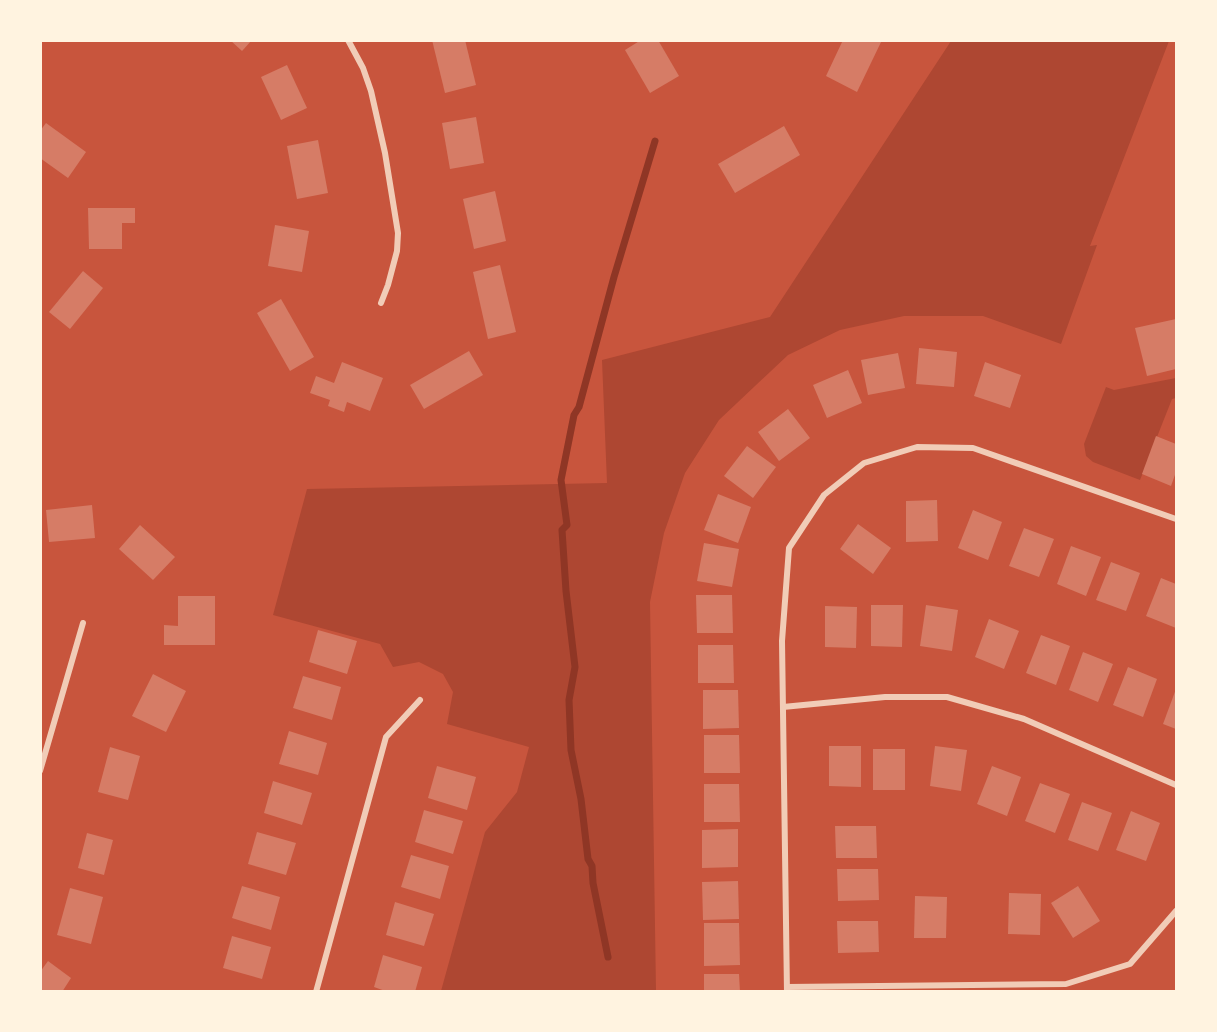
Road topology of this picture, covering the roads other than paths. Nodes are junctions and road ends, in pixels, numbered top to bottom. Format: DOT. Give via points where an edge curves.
graph roads {
  1 [pos="348,40"];
  2 [pos="381,303"];
  3 [pos="1176,519"];
  4 [pos="82,622"];
  5 [pos="420,700"];
  6 [pos="783,707"];
  7 [pos="40,771"];
  8 [pos="1176,784"];
  9 [pos="1176,911"];
  10 [pos="787,989"];
  11 [pos="316,992"];
  1 -- 2 [label="street" via="371,92 398,233 397,251"];
  3 -- 6 [label="street" via="973,448 917,447 864,463 824,495 789,548 782,641"];
  4 -- 7 [label="street"];
  5 -- 11 [label="street" via="386,737"];
  6 -- 8 [label="street" via="885,697 947,697 1024,719"];
  6 -- 10 [label="street"];
  9 -- 10 [label="street" via="1130,964 1066,984"];
}
